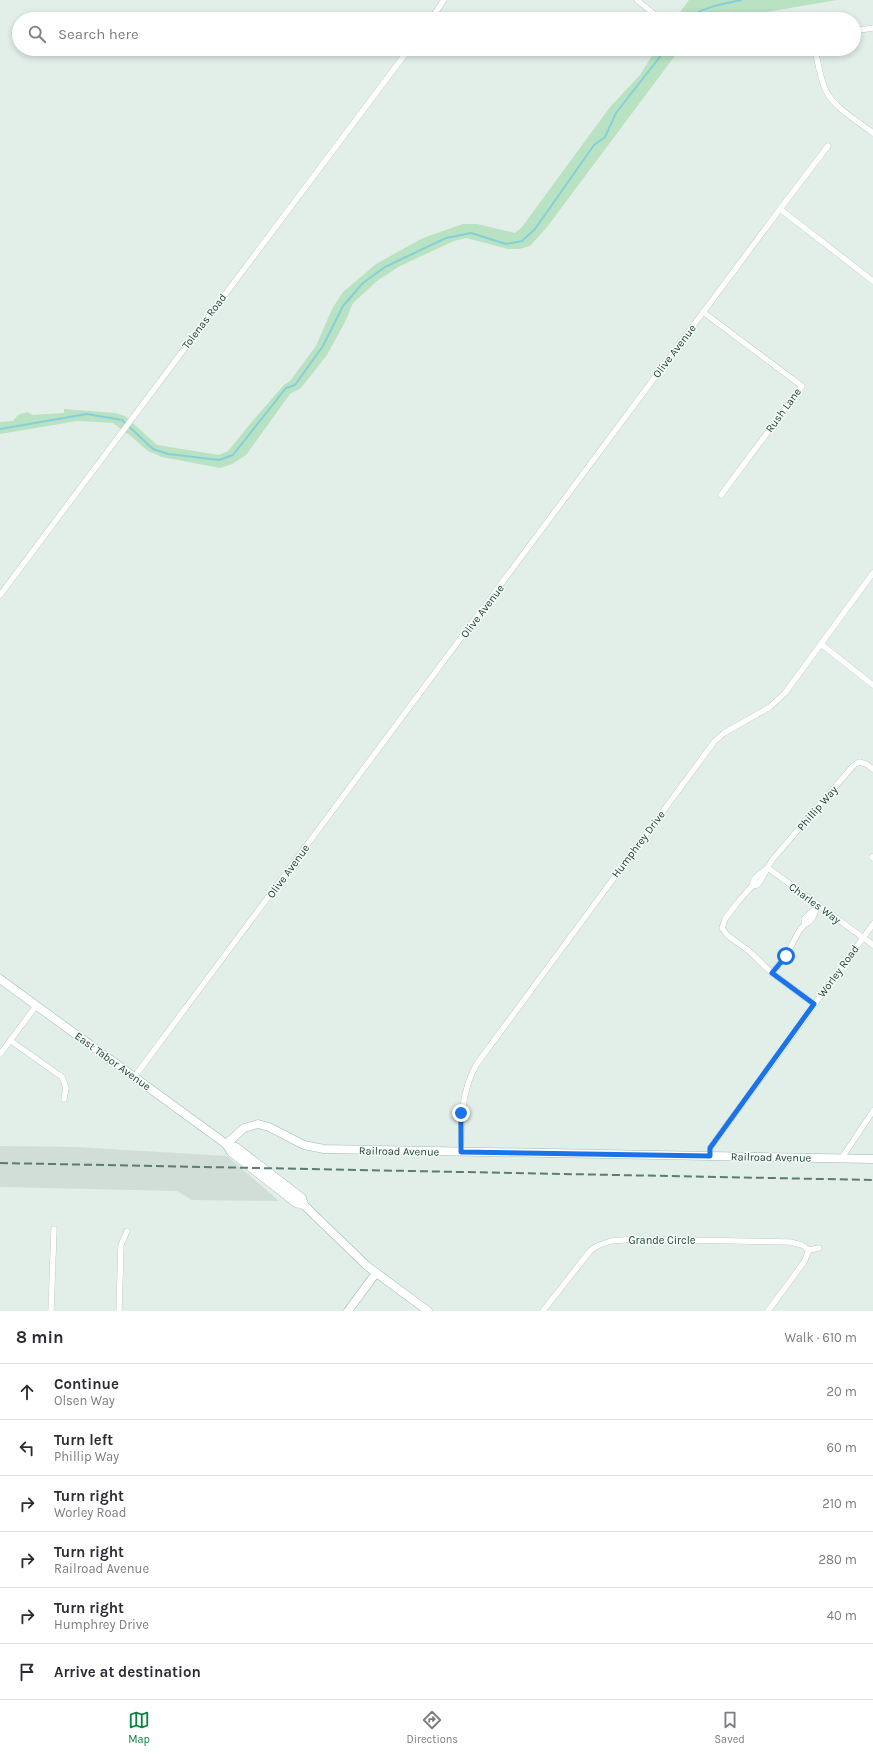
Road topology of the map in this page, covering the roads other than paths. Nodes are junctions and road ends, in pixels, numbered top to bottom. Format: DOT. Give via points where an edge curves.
graph roads {
  1 [pos="444,0"];
  2 [pos="637,0"];
  3 [pos="436,12"];
  4 [pos="652,12"];
  5 [pos="873,28"];
  6 [pos="861,30"];
  7 [pos="404,56"];
  8 [pos="817,56"];
  9 [pos="873,133"];
  10 [pos="828,146"];
  11 [pos="780,208"];
  12 [pos="873,281"];
  13 [pos="703,312"];
  14 [pos="721,495"];
  15 [pos="873,574"];
  16 [pos="0,595"];
  17 [pos="821,644"];
  18 [pos="873,685"];
  19 [pos="873,769"];
  20 [pos="768,868"];
  21 [pos="818,905"];
  22 [pos="873,924"];
  23 [pos="863,938"];
  24 [pos="873,944"];
  25 [pos="772,973"];
  26 [pos="0,980"];
  27 [pos="814,1004"];
  28 [pos="36,1006"];
  29 [pos="10,1041"];
  30 [pos="0,1054"];
  31 [pos="135,1076"];
  32 [pos="64,1100"];
  33 [pos="873,1111"];
  34 [pos="226,1144"];
  35 [pos="461,1152"];
  36 [pos="710,1156"];
  37 [pos="841,1159"];
  38 [pos="873,1159"];
  39 [pos="54,1229"];
  40 [pos="127,1231"];
  41 [pos="819,1248"];
  42 [pos="810,1250"];
  43 [pos="376,1273"];
  44 [pos="51,1311"];
  45 [pos="119,1311"];
  46 [pos="348,1311"];
  47 [pos="428,1311"];
  48 [pos="543,1311"];
  49 [pos="768,1311"];
  1 -- 3 [label="street"];
  2 -- 4 [label="street"];
  5 -- 6 [label="street"];
  7 -- 16 [label="street, Tolenas Road"];
  8 -- 9 [label="street" via="827,93 843,110"];
  10 -- 11 [label="street, Olive Avenue"];
  11 -- 12 [label="street"];
  11 -- 13 [label="street, Olive Avenue"];
  13 -- 14 [label="street, Rush Lane" via="802,386"];
  13 -- 31 [label="street, Olive Avenue"];
  15 -- 17 [label="street, Humphrey Drive"];
  17 -- 18 [label="street"];
  17 -- 35 [label="street, Humphrey Drive" via="785,693 770,707 724,733 714,742 476,1065 469,1077 461,1113"];
  19 -- 20 [label="street, Phillip Way" via="859,762 852,766"];
  20 -- 21 [label="street, Charles Way"];
  20 -- 25 [label="street, Phillip Way" via="757,885 752,886 725,919 722,928"];
  21 -- 23 [label="street, Charles Way"];
  21 -- 25 [label="street" via="813,917 805,924 786,956"];
  22 -- 23 [label="street, Worley Road"];
  23 -- 24 [label="street, Charles Way"];
  23 -- 27 [label="street, Worley Road"];
  25 -- 27 [label="street, Phillip Way"];
  26 -- 28 [label="main road, East Tabor Avenue"];
  27 -- 36 [label="street, Worley Road" via="710,1148"];
  28 -- 29 [label="street"];
  28 -- 31 [label="main road, East Tabor Avenue"];
  29 -- 30 [label="street"];
  29 -- 32 [label="street" via="62,1077 66,1088"];
  31 -- 34 [label="main road, East Tabor Avenue"];
  33 -- 37 [label="street"];
  34 -- 35 [label="main road, Railroad Avenue" via="244,1128 258,1124 312,1148"];
  34 -- 43 [label="main road, East Tabor Avenue" via="231,1152 296,1203 304,1205"];
  35 -- 36 [label="main road, Railroad Avenue"];
  36 -- 37 [label="main road, Railroad Avenue"];
  37 -- 38 [label="main road, Railroad Avenue"];
  39 -- 44 [label="street"];
  40 -- 45 [label="street" via="121,1245"];
  41 -- 42 [label="street"];
  42 -- 48 [label="street, Grande Circle" via="802,1244 790,1242 636,1239 611,1241 590,1251"];
  42 -- 49 [label="street"];
  43 -- 46 [label="main road"];
  43 -- 47 [label="main road, East Tabor Avenue"];
}
